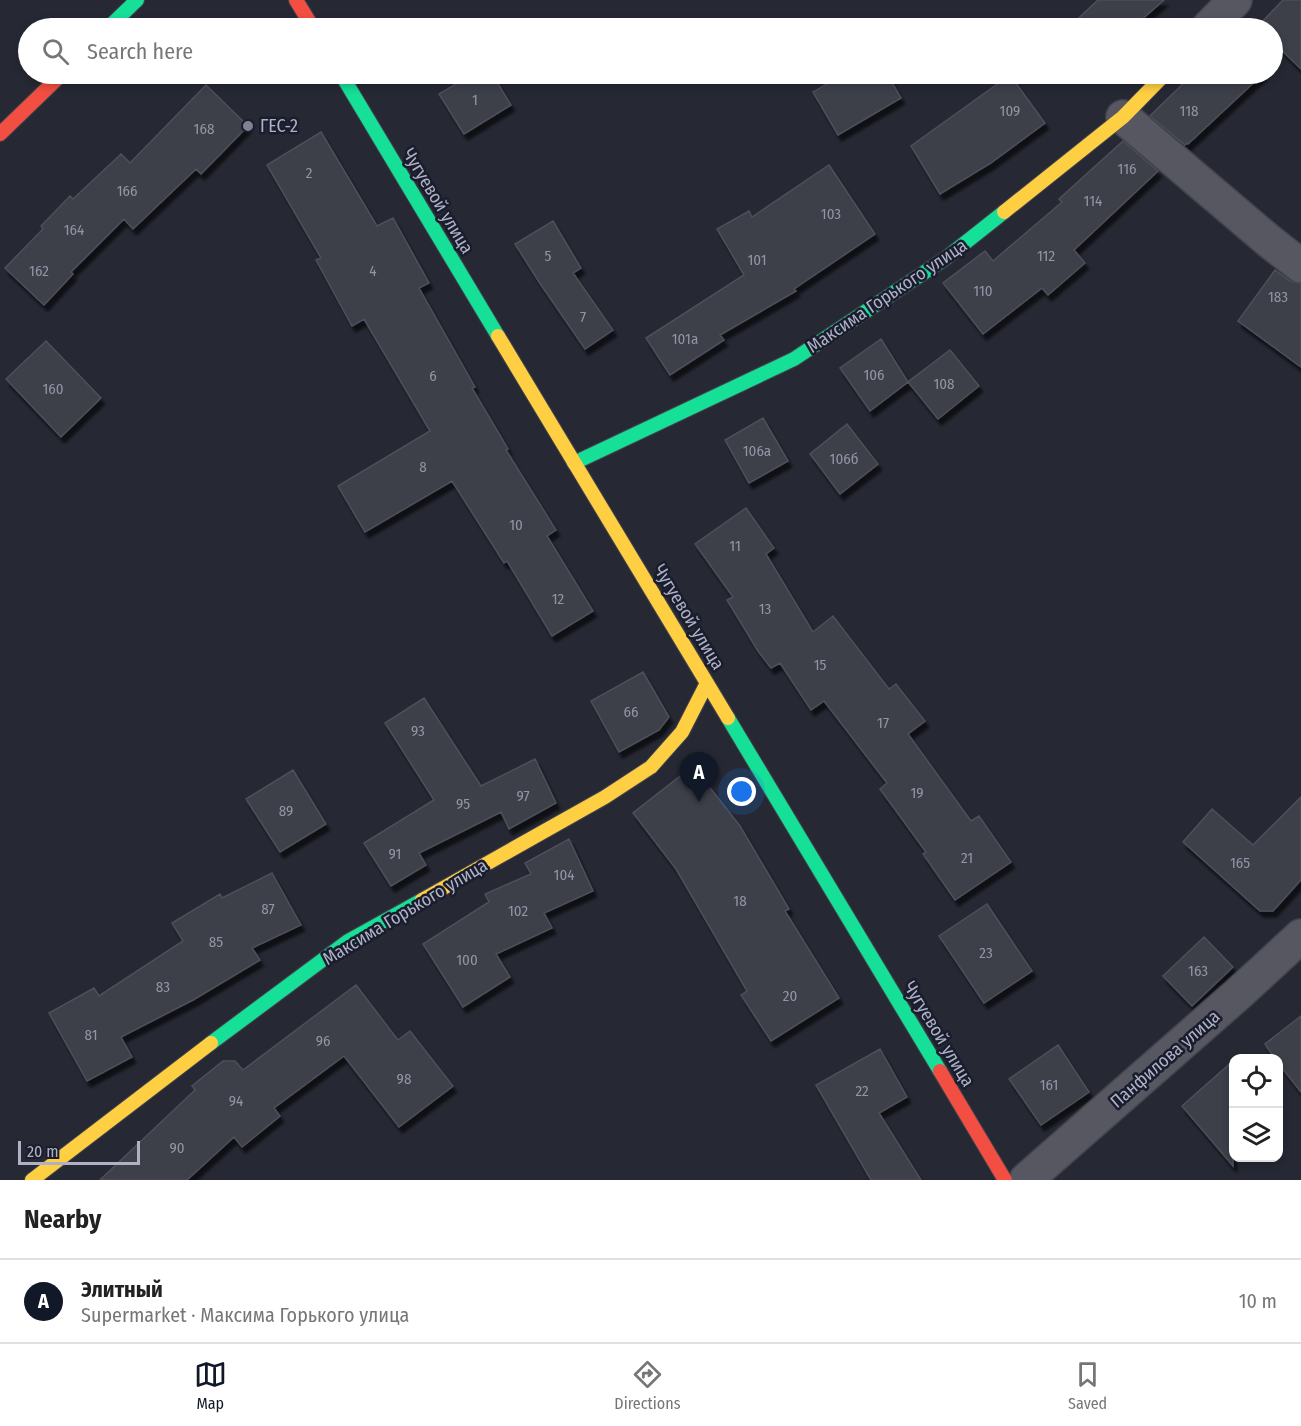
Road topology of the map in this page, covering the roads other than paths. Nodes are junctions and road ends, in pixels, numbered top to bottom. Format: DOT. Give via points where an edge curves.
graph roads {
  1 [pos="138,0"];
  2 [pos="296,0"];
  3 [pos="1235,0"];
  4 [pos="119,18"];
  5 [pos="308,18"];
  6 [pos="1218,18"];
  7 [pos="52,84"];
  8 [pos="346,84"];
  9 [pos="1155,84"];
  10 [pos="1123,117"];
  11 [pos="0,134"];
  12 [pos="1301,266"];
  13 [pos="574,463"];
  14 [pos="707,683"];
  15 [pos="1301,936"];
  16 [pos="32,1180"];
  17 [pos="1005,1180"];
  18 [pos="1026,1180"];
  1 -- 4 [label="street"];
  2 -- 5 [label="street"];
  3 -- 6 [label="street"];
  7 -- 11 [label="street"];
  8 -- 13 [label="street, Чугуевой улица"];
  9 -- 10 [label="street, Максима Горького улица"];
  10 -- 12 [label="street"];
  10 -- 13 [label="street, Максима Горького улица" via="946,258 794,359"];
  13 -- 14 [label="street, Чугуевой улица"];
  14 -- 16 [label="street, Максима Горького улица" via="682,732 651,767 348,941"];
  14 -- 17 [label="street, Чугуевой улица"];
  15 -- 18 [label="street, Панфилова улица"];
}
